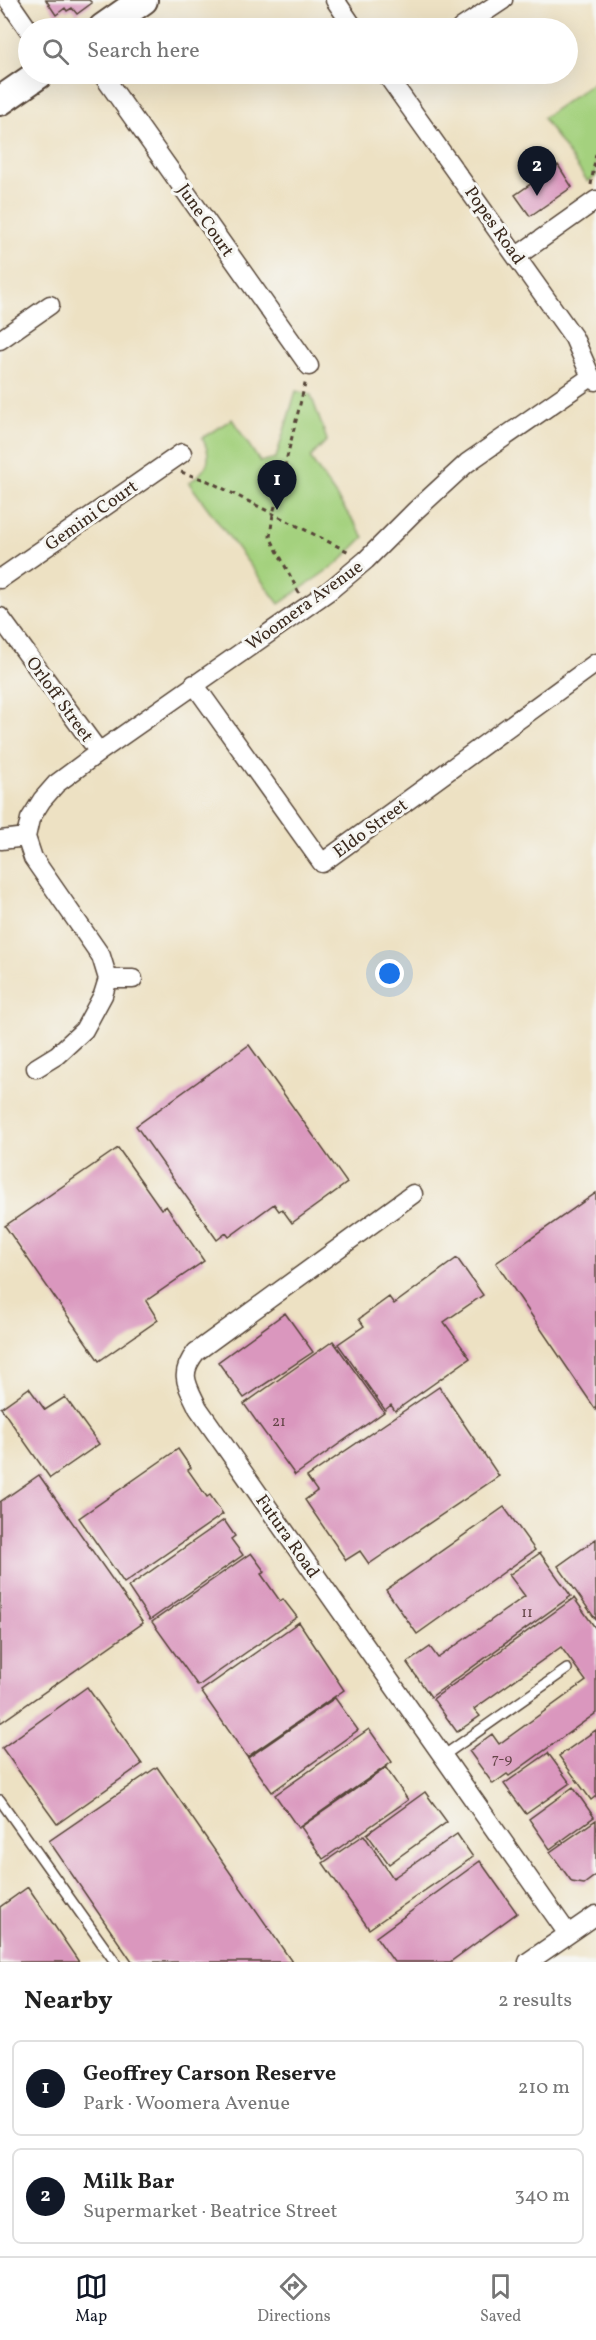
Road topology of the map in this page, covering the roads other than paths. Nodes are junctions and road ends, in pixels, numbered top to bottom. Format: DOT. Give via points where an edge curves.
graph roads {
  1 [pos="8,0"];
  2 [pos="143,0"];
  3 [pos="335,0"];
  4 [pos="503,0"];
  5 [pos="20,18"];
  6 [pos="117,18"];
  7 [pos="347,18"];
  8 [pos="476,18"];
  9 [pos="25,84"];
  10 [pos="109,84"];
  11 [pos="396,84"];
  12 [pos="0,101"];
  13 [pos="592,203"];
  14 [pos="517,256"];
  15 [pos="50,306"];
  16 [pos="0,340"];
  17 [pos="309,366"];
  18 [pos="593,379"];
  19 [pos="182,453"];
  20 [pos="0,579"];
  21 [pos="0,617"];
  22 [pos="596,663"];
  23 [pos="194,684"];
  24 [pos="99,752"];
  25 [pos="26,837"];
  26 [pos="1,840"];
  27 [pos="108,979"];
  28 [pos="133,979"];
  29 [pos="36,1068"];
  30 [pos="413,1194"];
  31 [pos="567,1669"];
  32 [pos="443,1756"];
  33 [pos="0,1800"];
  34 [pos="596,1915"];
  35 [pos="568,1934"];
  36 [pos="115,1962"];
  37 [pos="528,1962"];
  1 -- 5 [label="street"];
  2 -- 6 [label="main road"];
  3 -- 7 [label="street"];
  4 -- 8 [label="street"];
  9 -- 12 [label="main road"];
  10 -- 17 [label="street, June Court"];
  11 -- 14 [label="street, Popes Road"];
  13 -- 14 [label="street"];
  14 -- 18 [label="street, Popes Road" via="574,338"];
  15 -- 16 [label="street"];
  18 -- 23 [label="street, Woomera Avenue" via="467,463 366,560 306,608"];
  19 -- 20 [label="street, Gemini Court"];
  21 -- 24 [label="street, Orloff Street"];
  22 -- 23 [label="street, Eldo Street" via="322,863"];
  23 -- 24 [label="street, Woomera Avenue"];
  24 -- 25 [label="street, Woomera Avenue" via="56,784 30,819"];
  25 -- 26 [label="street"];
  25 -- 27 [label="street" via="33,858 101,956"];
  27 -- 28 [label="street"];
  27 -- 29 [label="street" via="84,1030"];
  30 -- 32 [label="street, Futura Road" via="196,1352 186,1366 186,1383 198,1408"];
  31 -- 32 [label="lane"];
  32 -- 35 [label="street, Futura Road"];
  33 -- 36 [label="lane"];
  34 -- 35 [label="street"];
  35 -- 37 [label="street"];
}
